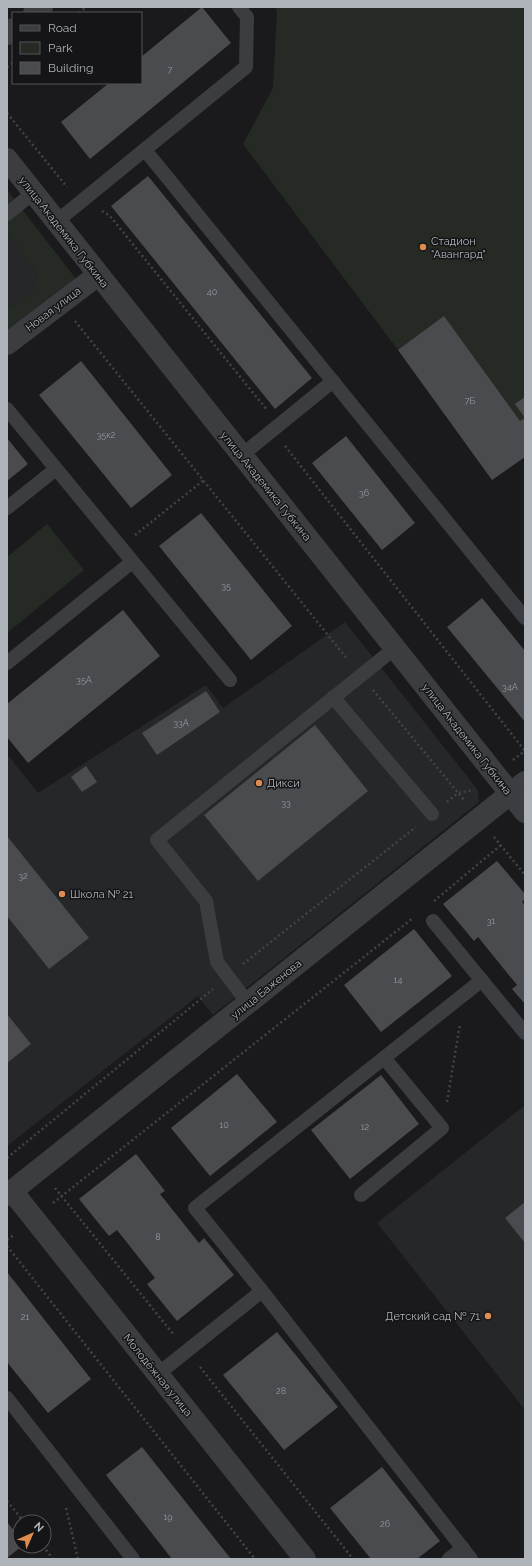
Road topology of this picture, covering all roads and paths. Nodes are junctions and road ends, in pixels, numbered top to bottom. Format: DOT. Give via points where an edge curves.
graph roads {
  1 [pos="239,7"];
  2 [pos="145,150"];
  3 [pos="7,159"];
  4 [pos="34,193"];
  5 [pos="7,214"];
  6 [pos="56,222"];
  7 [pos="98,275"];
  8 [pos="61,303"];
  9 [pos="7,344"];
  10 [pos="333,381"];
  11 [pos="7,409"];
  12 [pos="242,455"];
  13 [pos="56,469"];
  14 [pos="204,480"];
  15 [pos="7,508"];
  16 [pos="120,547"];
  17 [pos="132,562"];
  18 [pos="525,618"];
  19 [pos="395,648"];
  20 [pos="7,663"];
  21 [pos="361,675"];
  22 [pos="230,680"];
  23 [pos="333,697"];
  24 [pos="525,750"];
  25 [pos="496,774"];
  26 [pos="518,788"];
  27 [pos="458,793"];
  28 [pos="525,812"];
  29 [pos="432,814"];
  30 [pos="479,819"];
  31 [pos="501,845"];
  32 [pos="525,875"];
  33 [pos="430,904"];
  34 [pos="417,914"];
  35 [pos="432,920"];
  36 [pos="228,976"];
  37 [pos="482,980"];
  38 [pos="466,994"];
  39 [pos="248,1003"];
  40 [pos="525,1033"];
  41 [pos="386,1059"];
  42 [pos="442,1128"];
  43 [pos="7,1158"];
  44 [pos="8,1191"];
  45 [pos="361,1195"];
  46 [pos="34,1219"];
  47 [pos="7,1246"];
  48 [pos="262,1291"];
  49 [pos="158,1374"];
  50 [pos="7,1398"];
  51 [pos="7,1501"];
  52 [pos="18,1514"];
  53 [pos="467,1554"];
  54 [pos="133,1559"];
  55 [pos="255,1559"];
  56 [pos="305,1559"];
  57 [pos="449,1559"];
  1 -- 2 [label="lane" via="248,18 246,67"];
  2 -- 6 [label="lane"];
  2 -- 10 [label="lane"];
  3 -- 4 [label="street, улица Академика Губкина"];
  4 -- 5 [label="lane"];
  4 -- 6 [label="street, улица Академика Губкина"];
  6 -- 7 [label="street, улица Академика Губкина"];
  7 -- 8 [label="street, Новая улица"];
  7 -- 12 [label="street, улица Академика Губкина"];
  8 -- 9 [label="street, Новая улица"];
  8 -- 14 [label="path"];
  10 -- 12 [label="lane"];
  10 -- 18 [label="lane"];
  11 -- 13 [label="lane"];
  12 -- 19 [label="street, улица Академика Губкина"];
  13 -- 15 [label="lane"];
  13 -- 16 [label="lane"];
  14 -- 16 [label="path"];
  14 -- 21 [label="path"];
  16 -- 17 [label="lane"];
  17 -- 20 [label="lane"];
  17 -- 22 [label="lane"];
  19 -- 21 [label="lane"];
  19 -- 25 [label="street, улица Академика Губкина"];
  21 -- 23 [label="lane"];
  21 -- 27 [label="path"];
  23 -- 29 [label="lane"];
  23 -- 36 [label="lane" via="157,840 206,901 217,962"];
  24 -- 25 [label="path"];
  25 -- 26 [label="street, улица Академика Губкина"];
  25 -- 27 [label="path" via="473,791"];
  26 -- 28 [label="street, улица Академика Губкина"];
  26 -- 30 [label="street, улица Баженова"];
  27 -- 29 [label="path"];
  27 -- 30 [label="path"];
  29 -- 36 [label="path"];
  30 -- 31 [label="path"];
  30 -- 39 [label="street, улица Баженова"];
  31 -- 32 [label="path"];
  31 -- 33 [label="path"];
  34 -- 46 [label="path"];
  35 -- 37 [label="lane"];
  36 -- 39 [label="lane"];
  36 -- 43 [label="path"];
  37 -- 38 [label="lane"];
  37 -- 40 [label="lane"];
  38 -- 41 [label="lane"];
  38 -- 42 [label="path"];
  39 -- 44 [label="street, улица Баженова"];
  41 -- 42 [label="lane"];
  41 -- 48 [label="lane" via="195,1208"];
  42 -- 45 [label="lane"];
  44 -- 46 [label="street, Молодёжная улица"];
  46 -- 49 [label="street, Молодёжная улица"];
  47 -- 55 [label="path"];
  48 -- 49 [label="lane"];
  48 -- 53 [label="lane"];
  49 -- 56 [label="street, Молодёжная улица"];
  50 -- 54 [label="lane"];
  51 -- 52 [label="path"];
  53 -- 57 [label="lane"];
}
